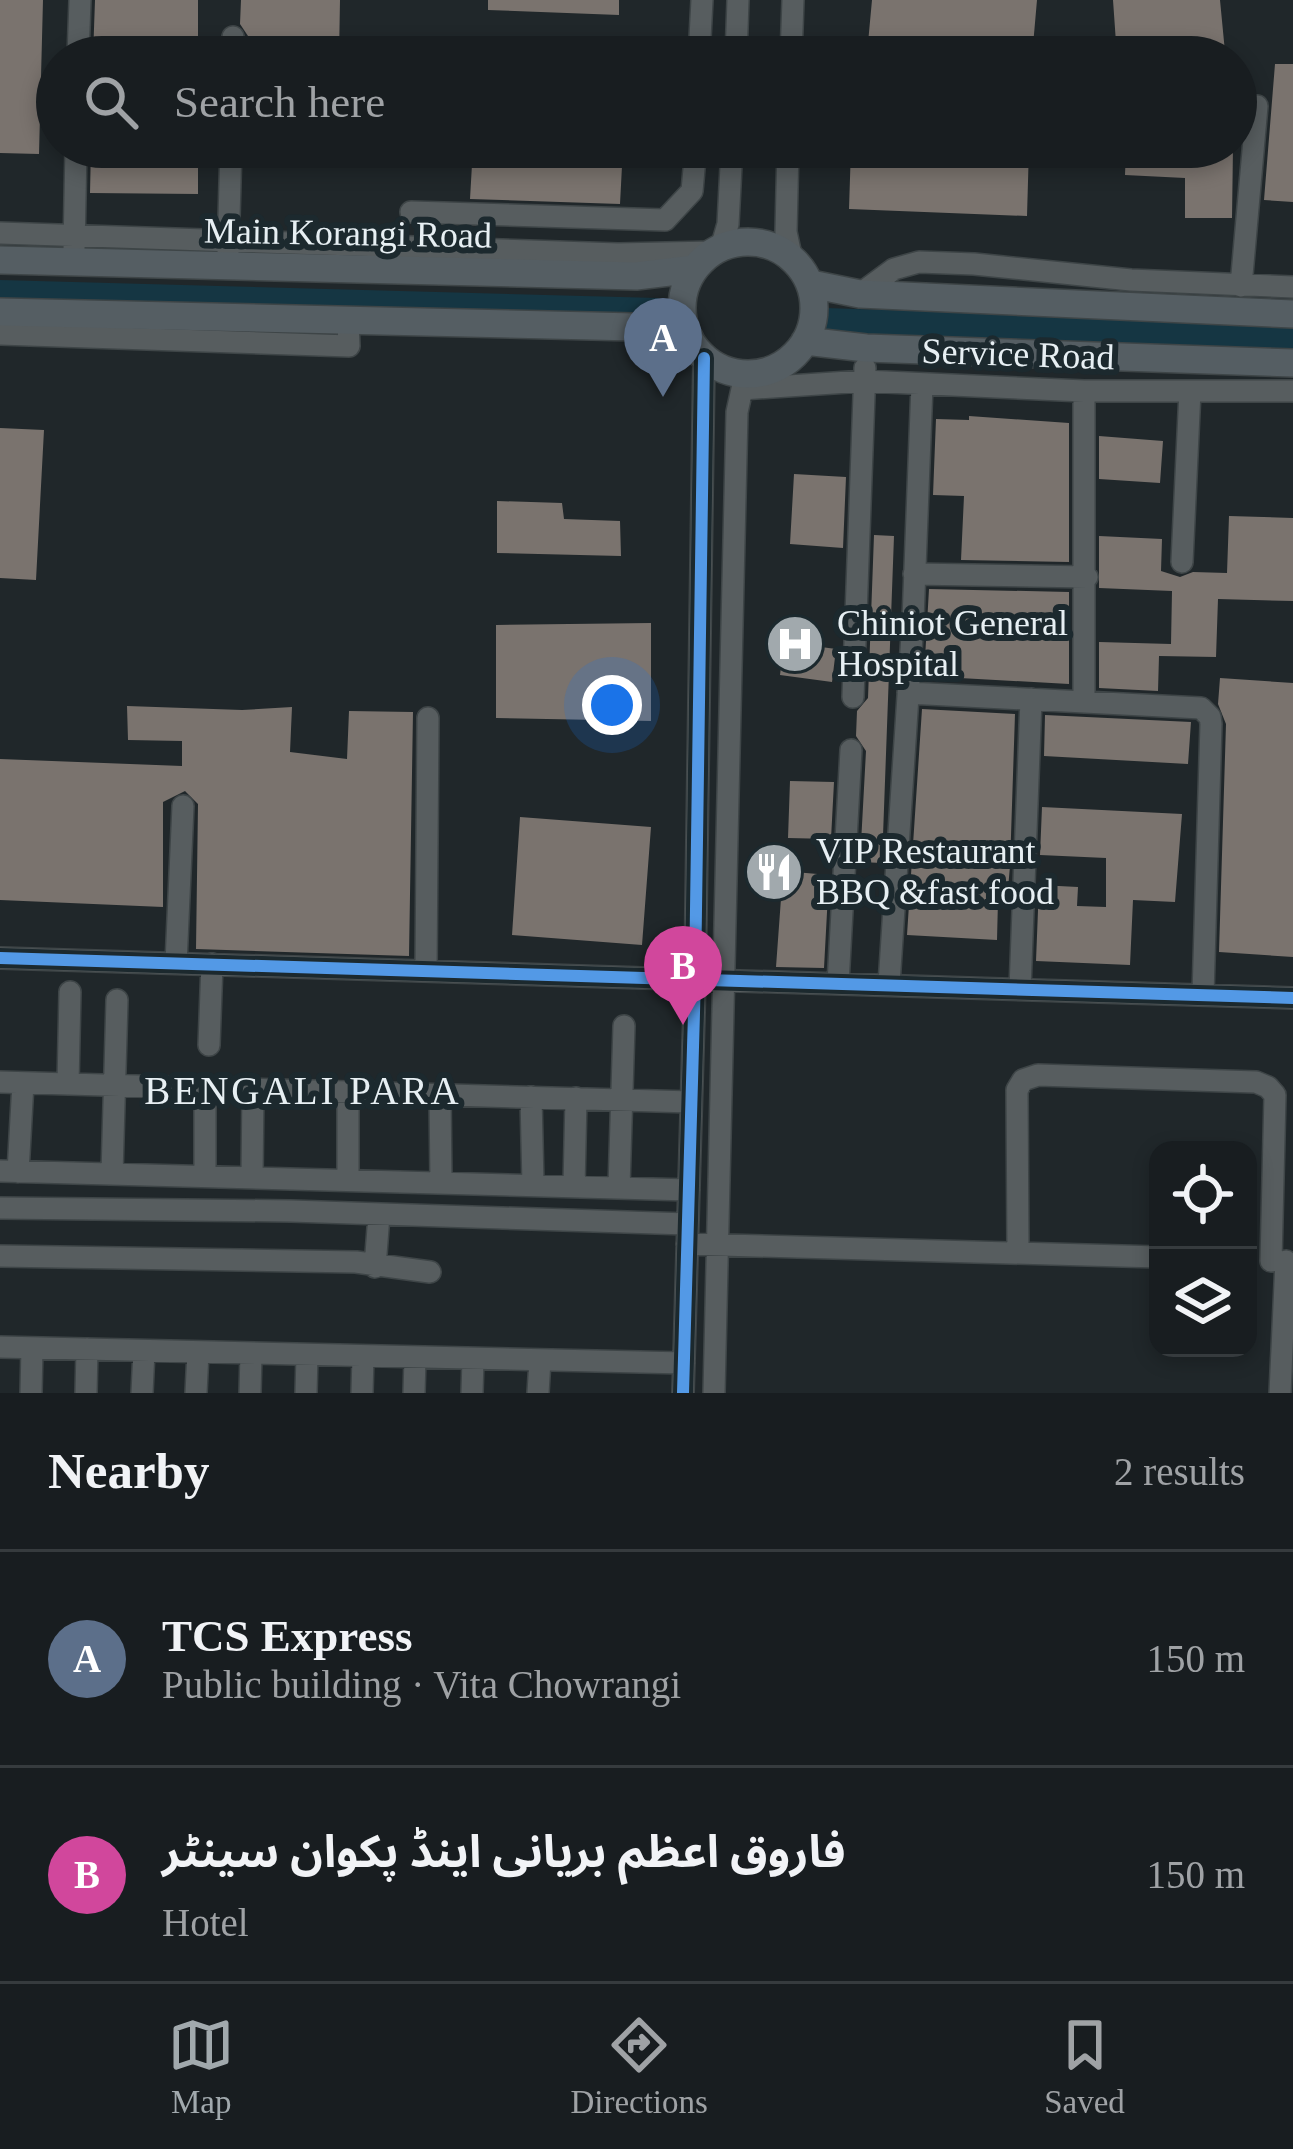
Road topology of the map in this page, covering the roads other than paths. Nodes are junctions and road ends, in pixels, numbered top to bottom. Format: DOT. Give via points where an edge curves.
graph roads {
  1 [pos="80,0"];
  2 [pos="702,0"];
  3 [pos="738,0"];
  4 [pos="793,0"];
  5 [pos="79,36"];
  6 [pos="700,36"];
  7 [pos="737,36"];
  8 [pos="792,36"];
  9 [pos="76,168"];
  10 [pos="230,168"];
  11 [pos="694,168"];
  12 [pos="731,168"];
  13 [pos="788,168"];
  14 [pos="1251,168"];
  15 [pos="411,212"];
  16 [pos="619,218"];
  17 [pos="0,233"];
  18 [pos="74,249"];
  19 [pos="228,254"];
  20 [pos="709,256"];
  21 [pos="0,260"];
  22 [pos="792,260"];
  23 [pos="618,265"];
  24 [pos="1131,280"];
  25 [pos="811,284"];
  26 [pos="1241,286"];
  27 [pos="1293,287"];
  28 [pos="860,294"];
  29 [pos="1132,309"];
  30 [pos="0,313"];
  31 [pos="1293,314"];
  32 [pos="348,321"];
  33 [pos="0,334"];
  34 [pos="805,341"];
  35 [pos="866,348"];
  36 [pos="697,349"];
  37 [pos="1140,358"];
  38 [pos="1293,363"];
  39 [pos="748,381"];
  40 [pos="864,381"];
  41 [pos="922,385"];
  42 [pos="1084,391"];
  43 [pos="1139,391"];
  44 [pos="1190,391"];
  45 [pos="1293,391"];
  46 [pos="1182,562"];
  47 [pos="914,574"];
  48 [pos="1087,578"];
  49 [pos="908,693"];
  50 [pos="853,697"];
  51 [pos="1031,699"];
  52 [pos="1084,702"];
  53 [pos="428,718"];
  54 [pos="851,750"];
  55 [pos="183,806"];
  56 [pos="0,958"];
  57 [pos="176,963"];
  58 [pos="212,964"];
  59 [pos="426,970"];
  60 [pos="695,978"];
  61 [pos="725,980"];
  62 [pos="838,982"];
  63 [pos="889,984"];
  64 [pos="1020,989"];
  65 [pos="70,992"];
  66 [pos="1203,995"];
  67 [pos="1293,998"];
  68 [pos="117,1000"];
  69 [pos="624,1026"];
  70 [pos="209,1045"];
  71 [pos="12,1083"];
  72 [pos="68,1084"];
  73 [pos="115,1086"];
  74 [pos="206,1088"];
  75 [pos="253,1090"];
  76 [pos="348,1092"];
  77 [pos="440,1095"];
  78 [pos="531,1097"];
  79 [pos="576,1099"];
  80 [pos="622,1100"];
  81 [pos="691,1102"];
  82 [pos="9,1172"];
  83 [pos="112,1174"];
  84 [pos="205,1176"];
  85 [pos="251,1177"];
  86 [pos="348,1179"];
  87 [pos="441,1182"];
  88 [pos="533,1185"];
  89 [pos="574,1186"];
  90 [pos="619,1187"];
  91 [pos="688,1190"];
  92 [pos="0,1208"];
  93 [pos="379,1214"];
  94 [pos="687,1234"];
  95 [pos="718,1244"];
  96 [pos="1018,1252"];
  97 [pos="0,1256"];
  98 [pos="1149,1257"];
  99 [pos="1275,1261"];
  100 [pos="375,1267"];
  101 [pos="430,1272"];
  102 [pos="0,1347"];
  103 [pos="32,1348"];
  104 [pos="87,1349"];
  105 [pos="144,1351"];
  106 [pos="198,1352"];
  107 [pos="251,1353"];
  108 [pos="307,1355"];
  109 [pos="364,1356"];
  110 [pos="415,1358"];
  111 [pos="473,1359"];
  112 [pos="540,1360"];
  113 [pos="683,1363"];
  114 [pos="31,1393"];
  115 [pos="86,1393"];
  116 [pos="142,1393"];
  117 [pos="196,1393"];
  118 [pos="250,1393"];
  119 [pos="305,1393"];
  120 [pos="362,1393"];
  121 [pos="414,1393"];
  122 [pos="472,1393"];
  123 [pos="538,1393"];
  124 [pos="682,1393"];
  125 [pos="714,1393"];
  126 [pos="1280,1393"];
  1 -- 5 [label="street"];
  2 -- 6 [label="street"];
  3 -- 7 [label="street"];
  4 -- 8 [label="street"];
  9 -- 18 [label="street"];
  10 -- 19 [label="street"];
  11 -- 16 [label="street" via="692,191 670,217"];
  12 -- 20 [label="street" via="728,224"];
  13 -- 22 [label="street"];
  14 -- 26 [label="street"];
  15 -- 16 [label="street"];
  16 -- 23 [label="street"];
  17 -- 18 [label="street"];
  18 -- 19 [label="main road, Main Korangi Road"];
  18 -- 21 [label="main road, Main Korangi Road"];
  19 -- 23 [label="main road, Main Korangi Road"];
  20 -- 22 [label="main road" via="758,243"];
  20 -- 23 [label="main road, Main Korangi Road"];
  20 -- 36 [label="main road" via="682,304"];
  22 -- 25 [label="main road"];
  24 -- 26 [label="street"];
  24 -- 28 [label="street" via="919,262"];
  24 -- 29 [label="street"];
  25 -- 28 [label="main road"];
  25 -- 34 [label="main road"];
  26 -- 27 [label="street"];
  28 -- 29 [label="main road"];
  29 -- 31 [label="main road"];
  30 -- 32 [label="main road"];
  32 -- 33 [label="street" via="349,346"];
  32 -- 36 [label="main road" via="634,327"];
  34 -- 35 [label="main road"];
  34 -- 39 [label="main road"];
  35 -- 37 [label="main road"];
  35 -- 40 [label="street"];
  36 -- 39 [label="main road"];
  36 -- 60 [label="street"];
  37 -- 38 [label="main road"];
  37 -- 43 [label="street"];
  39 -- 40 [label="street, Service Road"];
  39 -- 61 [label="street" via="737,412"];
  40 -- 41 [label="street, Service Road"];
  40 -- 50 [label="street"];
  41 -- 42 [label="street, Service Road"];
  41 -- 47 [label="street"];
  42 -- 43 [label="street, Service Road"];
  42 -- 48 [label="street"];
  43 -- 44 [label="street, Service Road"];
  44 -- 45 [label="street, Service Road"];
  44 -- 46 [label="street"];
  47 -- 48 [label="street"];
  47 -- 49 [label="street"];
  48 -- 52 [label="street"];
  49 -- 51 [label="street"];
  49 -- 63 [label="street"];
  51 -- 52 [label="street"];
  51 -- 64 [label="street"];
  52 -- 66 [label="street" via="1201,708 1210,717"];
  53 -- 59 [label="street"];
  54 -- 62 [label="street"];
  55 -- 57 [label="street"];
  56 -- 57 [label="street"];
  57 -- 58 [label="street"];
  58 -- 59 [label="street"];
  58 -- 70 [label="street"];
  59 -- 60 [label="street"];
  60 -- 61 [label="street"];
  60 -- 81 [label="street"];
  61 -- 62 [label="street"];
  61 -- 95 [label="street"];
  62 -- 63 [label="street"];
  63 -- 64 [label="street"];
  64 -- 66 [label="street"];
  65 -- 72 [label="street"];
  66 -- 67 [label="street"];
  68 -- 73 [label="street"];
  69 -- 80 [label="street"];
  71 -- 72 [label="street"];
  71 -- 82 [label="street"];
  72 -- 73 [label="street"];
  73 -- 74 [label="street"];
  73 -- 83 [label="street"];
  74 -- 75 [label="street"];
  74 -- 84 [label="street"];
  75 -- 76 [label="street"];
  75 -- 85 [label="street"];
  76 -- 77 [label="street"];
  76 -- 86 [label="street"];
  77 -- 78 [label="street"];
  77 -- 87 [label="street"];
  78 -- 79 [label="street"];
  78 -- 88 [label="street"];
  79 -- 80 [label="street"];
  79 -- 89 [label="street"];
  80 -- 81 [label="street"];
  80 -- 90 [label="street"];
  81 -- 91 [label="street"];
  82 -- 83 [label="street"];
  83 -- 84 [label="street"];
  84 -- 85 [label="street"];
  85 -- 86 [label="street"];
  86 -- 87 [label="street"];
  87 -- 88 [label="street"];
  88 -- 89 [label="street"];
  89 -- 90 [label="street"];
  90 -- 91 [label="street"];
  91 -- 94 [label="street"];
  92 -- 93 [label="street"];
  93 -- 94 [label="street"];
  93 -- 100 [label="street"];
  94 -- 95 [label="street"];
  94 -- 113 [label="street"];
  95 -- 96 [label="street"];
  95 -- 125 [label="street"];
  96 -- 98 [label="street"];
  96 -- 99 [label="street" via="1016,1090 1023,1080 1212,1080 1256,1082 1275,1095"];
  97 -- 100 [label="street"];
  99 -- 126 [label="street"];
  100 -- 101 [label="street"];
  102 -- 103 [label="street"];
  103 -- 104 [label="street"];
  103 -- 114 [label="street"];
  104 -- 105 [label="street"];
  104 -- 115 [label="street"];
  105 -- 106 [label="street"];
  105 -- 116 [label="street"];
  106 -- 107 [label="street"];
  106 -- 117 [label="street"];
  107 -- 108 [label="street"];
  107 -- 118 [label="street"];
  108 -- 109 [label="street"];
  108 -- 119 [label="street"];
  109 -- 110 [label="street"];
  109 -- 120 [label="street"];
  110 -- 111 [label="street"];
  110 -- 121 [label="street"];
  111 -- 112 [label="street"];
  111 -- 122 [label="street"];
  112 -- 113 [label="street"];
  112 -- 123 [label="street"];
  113 -- 124 [label="street"];
}
